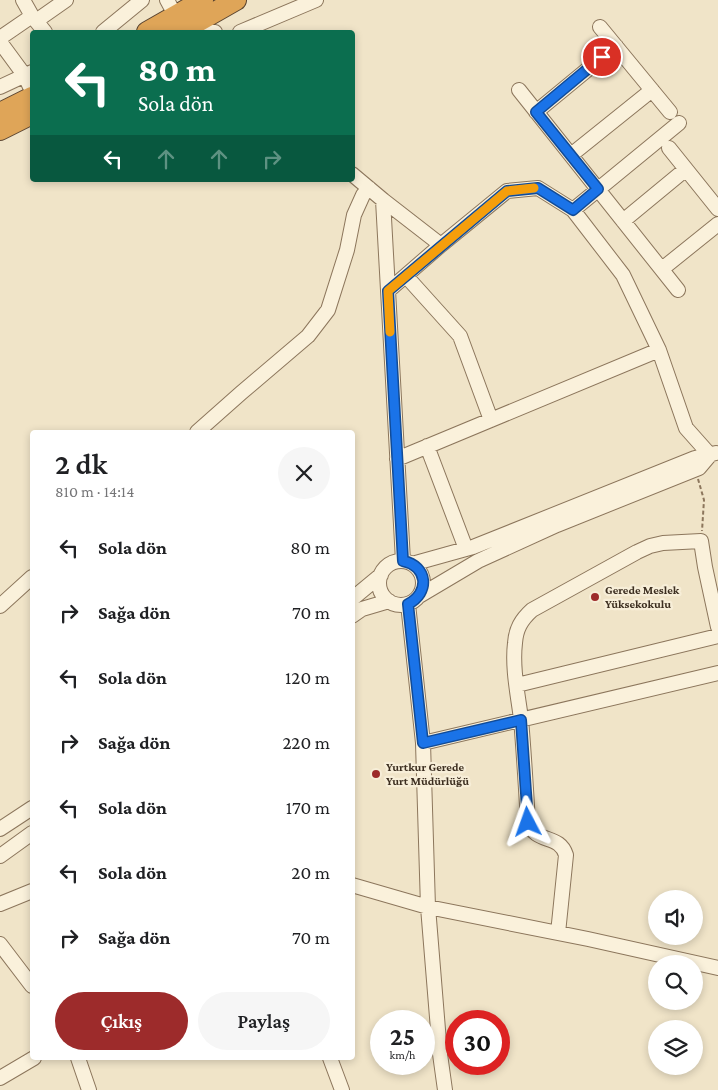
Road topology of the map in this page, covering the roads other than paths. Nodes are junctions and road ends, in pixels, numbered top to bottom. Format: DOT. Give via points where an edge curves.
graph roads {
  1 [pos="22,0"];
  2 [pos="66,0"];
  3 [pos="142,0"];
  4 [pos="202,0"];
  5 [pos="236,0"];
  6 [pos="316,0"];
  7 [pos="176,16"];
  8 [pos="34,19"];
  9 [pos="600,27"];
  10 [pos="43,30"];
  11 [pos="106,30"];
  12 [pos="151,30"];
  13 [pos="210,30"];
  14 [pos="245,30"];
  15 [pos="0,38"];
  16 [pos="0,42"];
  17 [pos="616,46"];
  18 [pos="29,74"];
  19 [pos="0,87"];
  20 [pos="519,90"];
  21 [pos="652,90"];
  22 [pos="30,98"];
  23 [pos="536,112"];
  24 [pos="0,113"];
  25 [pos="30,115"];
  26 [pos="0,130"];
  27 [pos="669,148"];
  28 [pos="571,155"];
  29 [pos="686,170"];
  30 [pos="355,176"];
  31 [pos="369,188"];
  32 [pos="598,189"];
  33 [pos="382,200"];
  34 [pos="718,209"];
  35 [pos="573,210"];
  36 [pos="623,221"];
  37 [pos="718,224"];
  38 [pos="442,245"];
  39 [pos="662,269"];
  40 [pos="406,276"];
  41 [pos="678,290"];
  42 [pos="388,291"];
  43 [pos="659,350"];
  44 [pos="491,420"];
  45 [pos="199,430"];
  46 [pos="427,446"];
  47 [pos="714,453"];
  48 [pos="397,459"];
  49 [pos="466,549"];
  50 [pos="408,562"];
  51 [pos="381,575"];
  52 [pos="30,579"];
  53 [pos="355,597"];
  54 [pos="414,600"];
  55 [pos="389,601"];
  56 [pos="0,606"];
  57 [pos="355,614"];
  58 [pos="718,627"];
  59 [pos="718,636"];
  60 [pos="718,673"];
  61 [pos="517,685"];
  62 [pos="521,720"];
  63 [pos="423,743"];
  64 [pos="30,809"];
  65 [pos="0,829"];
  66 [pos="30,834"];
  67 [pos="0,856"];
  68 [pos="355,886"];
  69 [pos="30,892"];
  70 [pos="0,904"];
  71 [pos="428,907"];
  72 [pos="558,933"];
  73 [pos="0,944"];
  74 [pos="718,968"];
  75 [pos="30,983"];
  76 [pos="31,1060"];
  77 [pos="79,1060"];
  78 [pos="331,1060"];
  79 [pos="0,1078"];
  80 [pos="89,1090"];
  81 [pos="342,1090"];
  82 [pos="445,1090"];
  1 -- 8 [label="street"];
  2 -- 8 [label="street"];
  3 -- 11 [label="street"];
  4 -- 7 [label="highway"];
  5 -- 7 [label="highway"];
  6 -- 14 [label="street"];
  7 -- 12 [label="highway"];
  7 -- 13 [label="street"];
  8 -- 10 [label="street"];
  8 -- 15 [label="street"];
  9 -- 17 [label="street"];
  16 -- 18 [label="street"];
  17 -- 21 [label="street"];
  17 -- 23 [label="street"];
  18 -- 19 [label="street"];
  20 -- 23 [label="street"];
  21 -- 28 [label="street"];
  21 -- 32 [label="street" via="674,117"];
  22 -- 24 [label="highway"];
  23 -- 28 [label="street"];
  25 -- 26 [label="highway"];
  27 -- 29 [label="street"];
  28 -- 32 [label="street"];
  29 -- 34 [label="street"];
  29 -- 36 [label="street"];
  30 -- 31 [label="street"];
  31 -- 33 [label="street"];
  31 -- 45 [label="street" via="354,215 328,310 308,336"];
  32 -- 35 [label="street"];
  32 -- 36 [label="street"];
  33 -- 38 [label="street"];
  33 -- 42 [label="street"];
  35 -- 38 [label="street" via="538,188 507,191"];
  35 -- 43 [label="street" via="623,275"];
  36 -- 39 [label="street"];
  37 -- 39 [label="street"];
  38 -- 40 [label="street"];
  39 -- 41 [label="street"];
  40 -- 42 [label="street"];
  40 -- 44 [label="street" via="460,336"];
  42 -- 48 [label="street"];
  43 -- 44 [label="street"];
  43 -- 47 [label="street" via="686,428"];
  44 -- 46 [label="street"];
  46 -- 48 [label="street"];
  46 -- 49 [label="street"];
  47 -- 49 [label="street"];
  47 -- 54 [label="street" via="695,470 557,525 478,561"];
  48 -- 50 [label="street"];
  49 -- 50 [label="street"];
  50 -- 51 [label="street" via="390,564"];
  50 -- 54 [label="street" via="422,575 423,589"];
  51 -- 53 [label="street"];
  51 -- 55 [label="street" via="380,590"];
  52 -- 56 [label="street"];
  54 -- 55 [label="street" via="402,605"];
  54 -- 63 [label="street"];
  55 -- 57 [label="street"];
  58 -- 61 [label="street" via="701,541 650,546 532,610 523,618 514,643"];
  59 -- 61 [label="street"];
  60 -- 62 [label="street"];
  61 -- 62 [label="street"];
  62 -- 63 [label="street"];
  62 -- 72 [label="street" via="528,822 537,835 560,844 566,855"];
  63 -- 71 [label="street"];
  64 -- 65 [label="street"];
  66 -- 67 [label="street"];
  68 -- 71 [label="street"];
  69 -- 70 [label="street"];
  71 -- 72 [label="street"];
  71 -- 82 [label="street"];
  72 -- 74 [label="street"];
  73 -- 75 [label="street"];
  76 -- 79 [label="street"];
  77 -- 80 [label="street"];
  78 -- 81 [label="street"];
}
